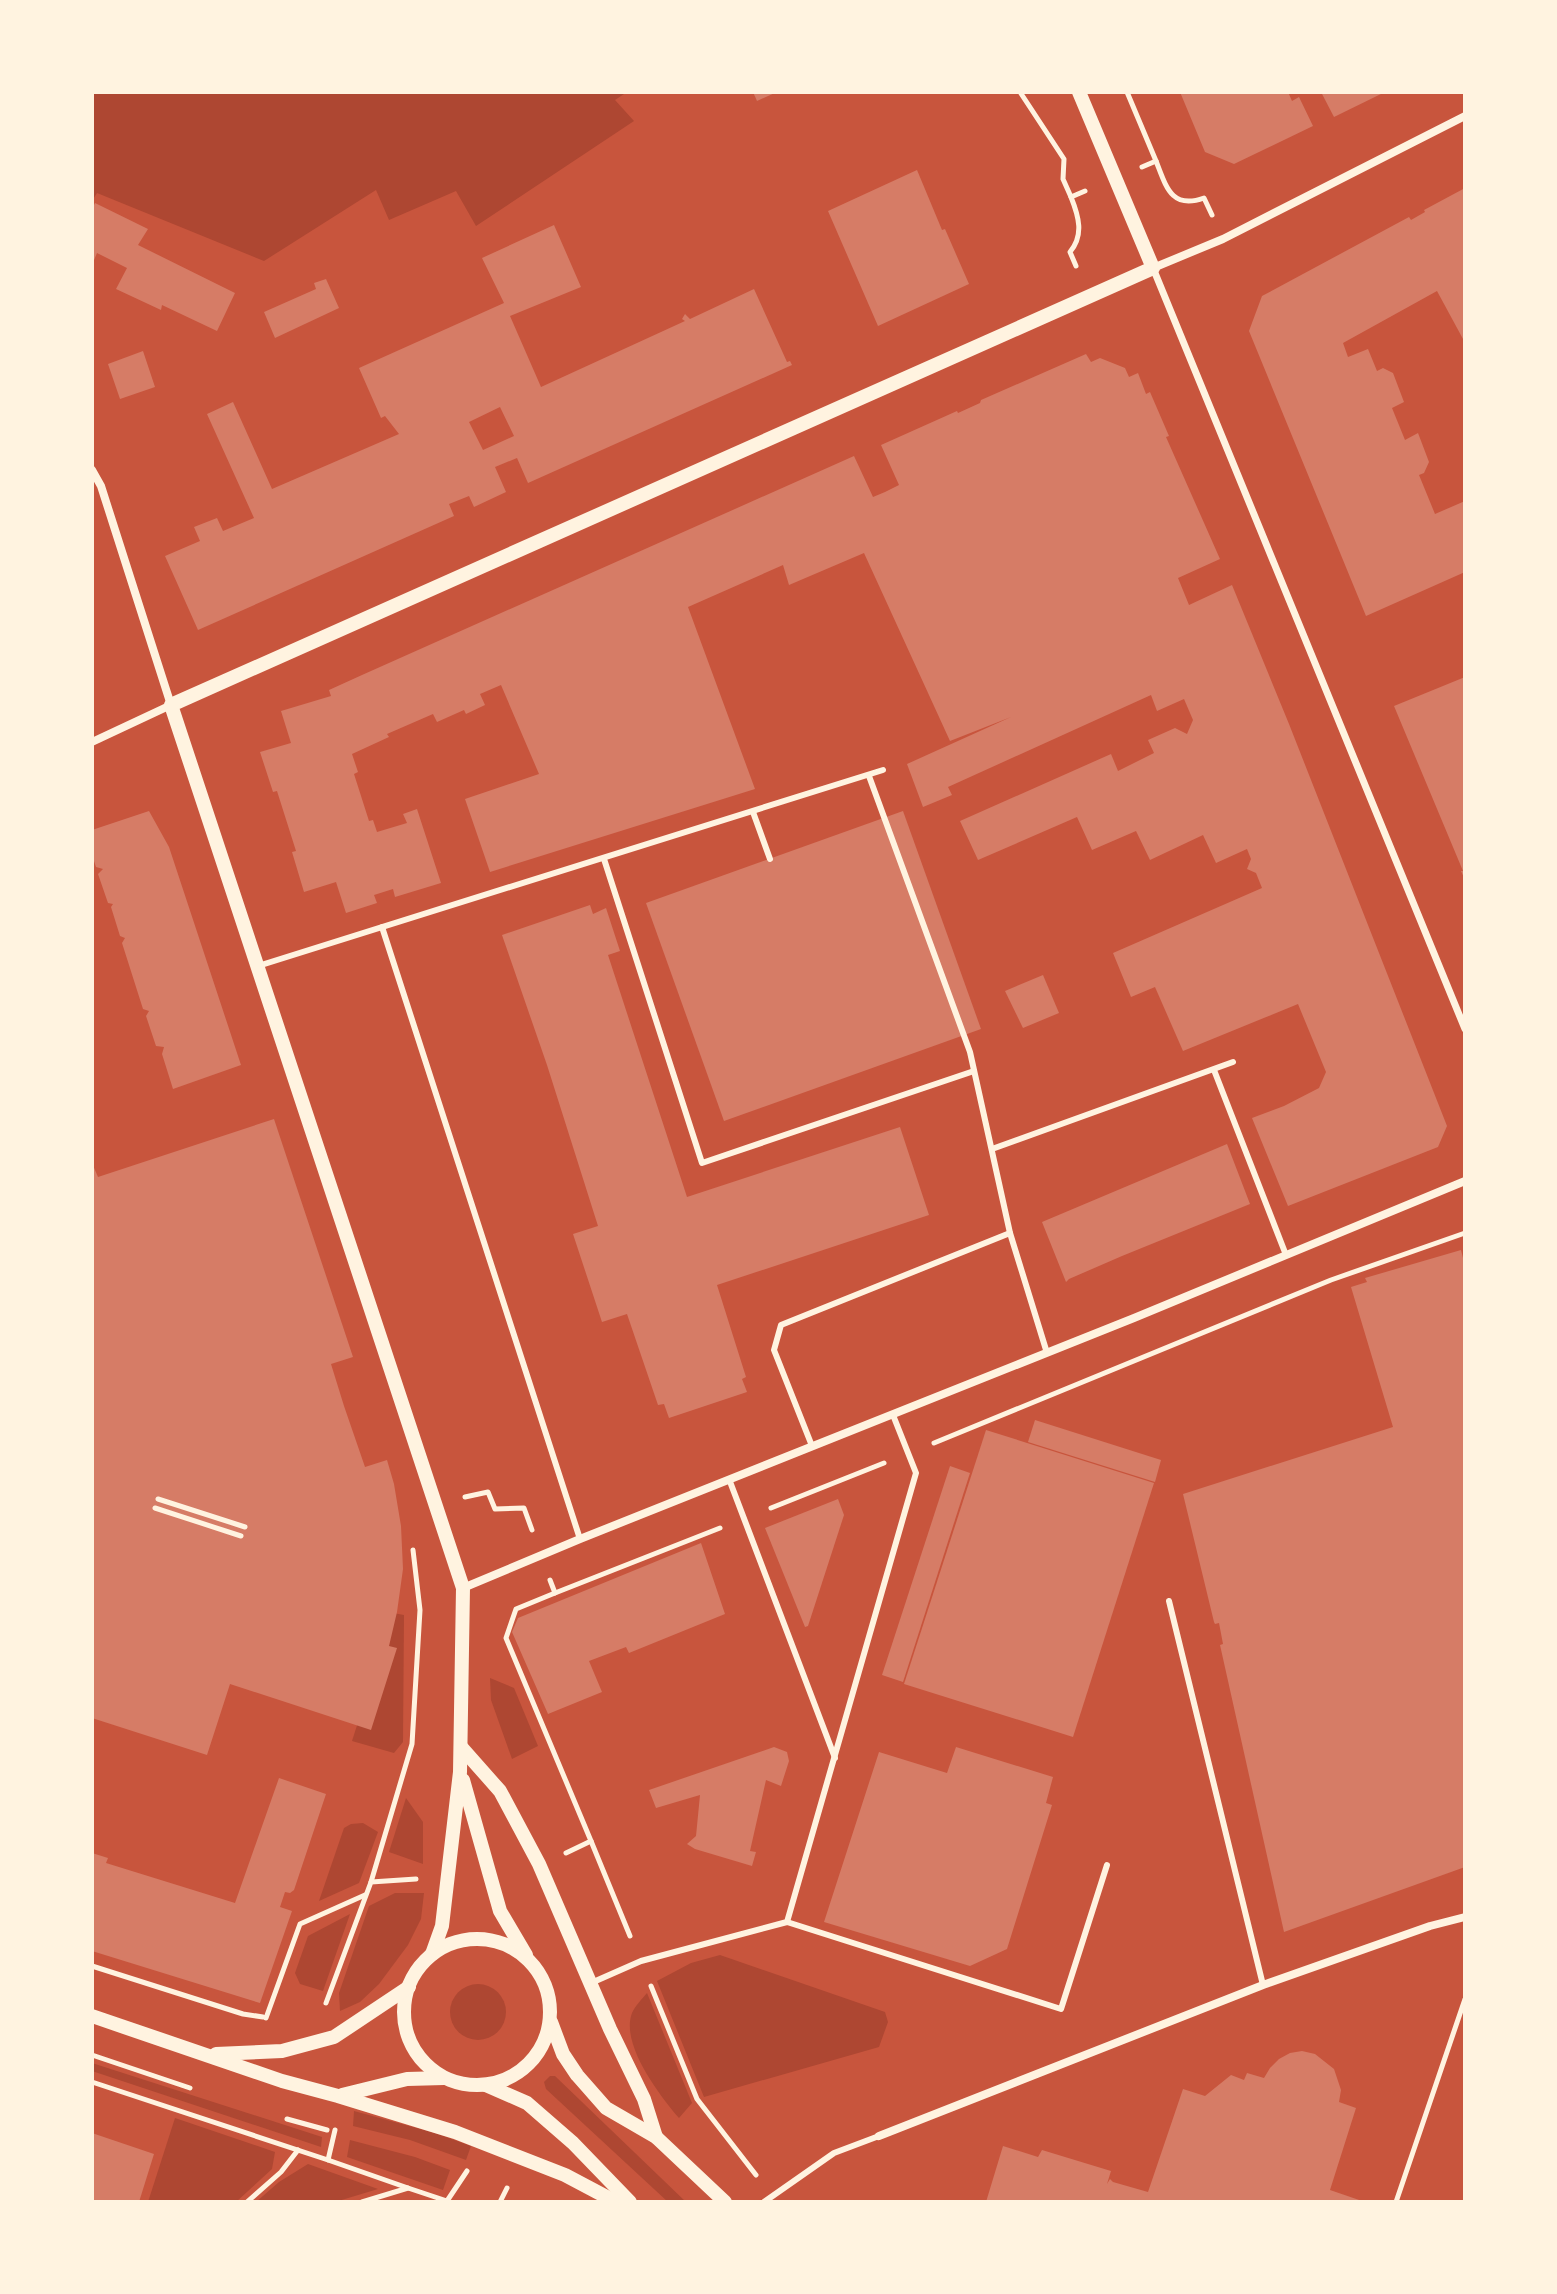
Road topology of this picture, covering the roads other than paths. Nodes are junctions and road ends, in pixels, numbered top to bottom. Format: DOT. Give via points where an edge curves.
graph roads {
  1 [pos="1079,92"];
  2 [pos="1465,116"];
  3 [pos="1153,268"];
  4 [pos="92,470"];
  5 [pos="171,705"];
  6 [pos="92,742"];
  7 [pos="883,770"];
  8 [pos="869,776"];
  9 [pos="753,812"];
  10 [pos="604,859"];
  11 [pos="770,859"];
  12 [pos="382,927"];
  13 [pos="258,966"];
  14 [pos="1465,1029"];
  15 [pos="1233,1062"];
  16 [pos="1214,1070"];
  17 [pos="974,1071"];
  18 [pos="992,1149"];
  19 [pos="1465,1181"];
  20 [pos="1010,1233"];
  21 [pos="1286,1255"];
  22 [pos="1047,1353"];
  23 [pos="893,1415"];
  24 [pos="812,1446"];
  25 [pos="729,1479"];
  26 [pos="580,1539"];
  27 [pos="463,1588"];
  28 [pos="1169,1601"];
  29 [pos="461,1747"];
  30 [pos="835,1758"];
  31 [pos="460,1772"];
  32 [pos="1107,1865"];
  33 [pos="1465,1917"];
  34 [pos="787,1922"];
  35 [pos="432,1954"];
  36 [pos="529,1958"];
  37 [pos="591,1983"];
  38 [pos="1263,1985"];
  39 [pos="409,1987"];
  40 [pos="92,2016"];
  41 [pos="551,2021"];
  42 [pos="207,2054"];
  43 [pos="444,2078"];
  44 [pos="485,2085"];
  45 [pos="338,2096"];
  46 [pos="879,2136"];
  47 [pos="656,2137"];
  48 [pos="616,2202"];
  49 [pos="630,2202"];
  50 [pos="725,2202"];
  51 [pos="764,2202"];
  1 -- 3 [label="street"];
  2 -- 3 [label="street" via="1223,239"];
  3 -- 5 [label="street"];
  3 -- 14 [label="street"];
  4 -- 5 [label="street"];
  5 -- 6 [label="street"];
  5 -- 13 [label="street"];
  7 -- 8 [label="lane"];
  8 -- 9 [label="lane"];
  8 -- 17 [label="lane"];
  9 -- 10 [label="lane"];
  9 -- 11 [label="lane"];
  10 -- 12 [label="lane"];
  10 -- 17 [label="lane" via="702,1163"];
  12 -- 13 [label="lane"];
  12 -- 26 [label="lane"];
  13 -- 27 [label="street"];
  15 -- 16 [label="lane"];
  16 -- 18 [label="lane"];
  16 -- 21 [label="lane"];
  17 -- 18 [label="lane"];
  18 -- 20 [label="lane"];
  19 -- 21 [label="street"];
  20 -- 22 [label="lane"];
  20 -- 24 [label="lane" via="781,1325 774,1350"];
  21 -- 22 [label="street"];
  22 -- 23 [label="street"];
  23 -- 24 [label="street"];
  23 -- 30 [label="lane" via="916,1473"];
  24 -- 25 [label="street"];
  25 -- 26 [label="street"];
  25 -- 30 [label="lane"];
  26 -- 27 [label="street"];
  27 -- 29 [label="street"];
  28 -- 38 [label="lane"];
  29 -- 31 [label="street"];
  29 -- 37 [label="street" via="500,1791"];
  30 -- 34 [label="lane"];
  31 -- 35 [label="street" via="442,1926"];
  31 -- 36 [label="street" via="500,1911"];
  32 -- 34 [label="lane" via="1061,2009"];
  33 -- 38 [label="street"];
  34 -- 37 [label="lane" via="641,1961"];
  35 -- 36 [label="street" via="461,1940 479,1939 497,1941"];
  35 -- 39 [label="street"];
  36 -- 41 [label="street" via="550,1998"];
  37 -- 47 [label="street"];
  38 -- 46 [label="street"];
  39 -- 42 [label="street" via="334,2037 282,2051"];
  39 -- 43 [label="street" via="404,2004 409,2040 417,2055"];
  40 -- 42 [label="street"];
  41 -- 44 [label="street" via="546,2040 522,2071"];
  41 -- 47 [label="street" via="563,2054 606,2108"];
  42 -- 45 [label="street"];
  43 -- 44 [label="street"];
  43 -- 45 [label="street" via="407,2079"];
  44 -- 49 [label="street" via="527,2103"];
  45 -- 48 [label="street" via="455,2132 565,2175"];
  46 -- 51 [label="lane" via="834,2153"];
  47 -- 50 [label="street"];
}
